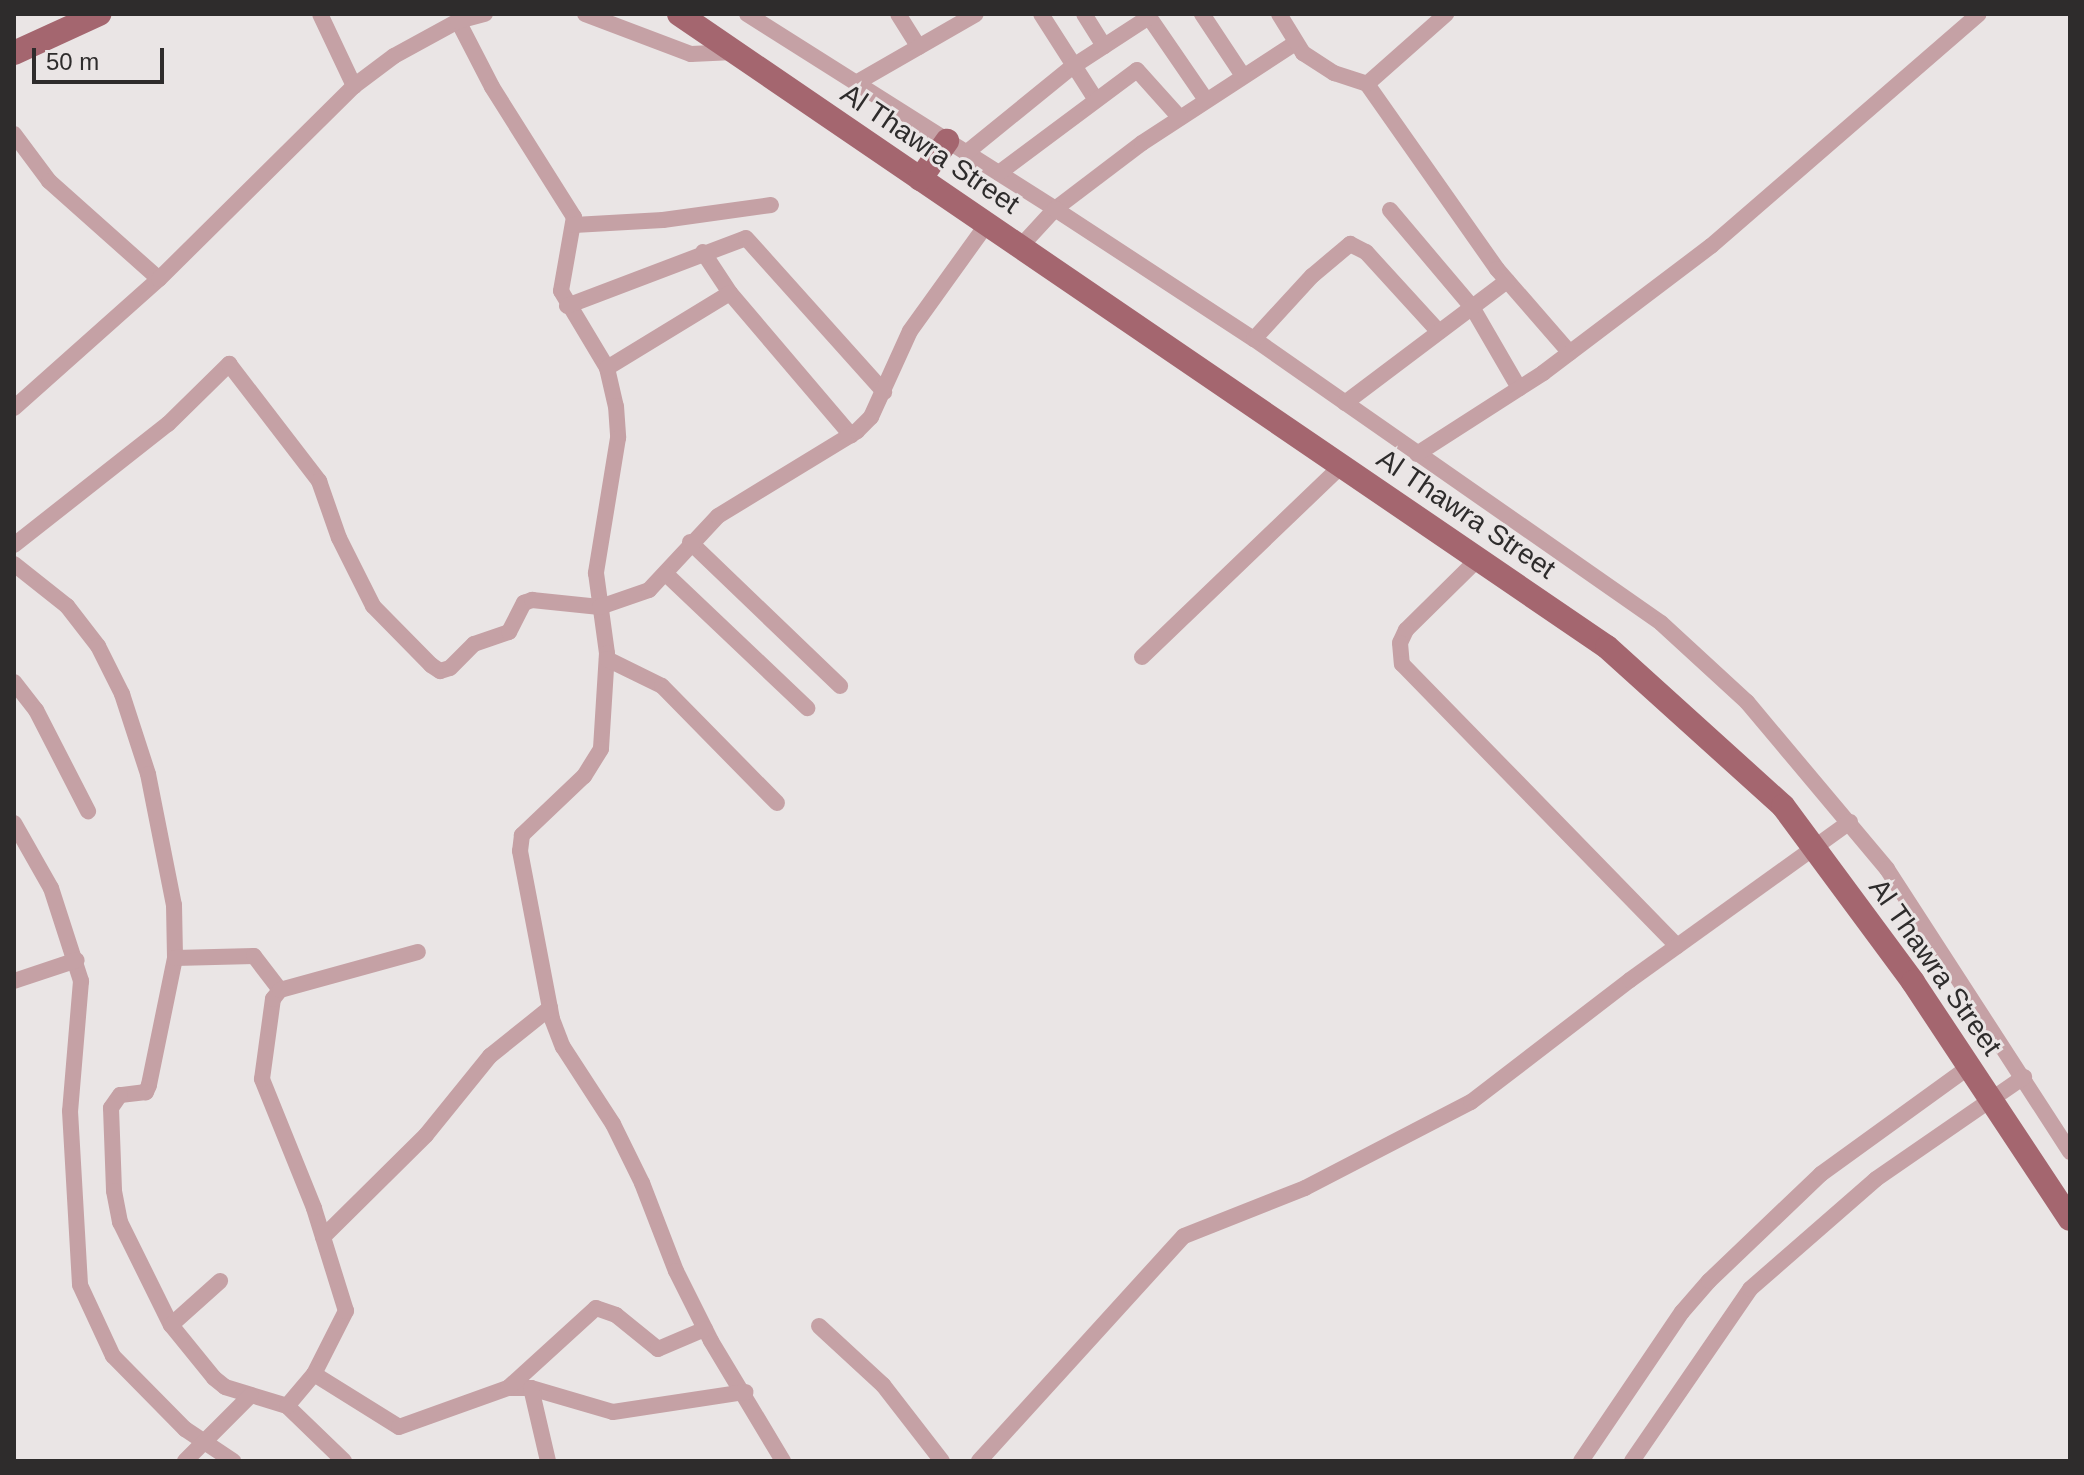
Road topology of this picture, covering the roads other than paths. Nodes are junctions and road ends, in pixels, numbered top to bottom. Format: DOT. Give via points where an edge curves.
graph roads {
  1 [pos="99,14"];
  2 [pos="320,14"];
  3 [pos="485,14"];
  4 [pos="585,14"];
  5 [pos="747,14"];
  6 [pos="898,14"];
  7 [pos="976,14"];
  8 [pos="1041,14"];
  9 [pos="1084,14"];
  10 [pos="1202,14"];
  11 [pos="1279,14"];
  12 [pos="1446,14"];
  13 [pos="1979,14"];
  14 [pos="684,15"];
  15 [pos="1148,16"];
  16 [pos="458,21"];
  17 [pos="1294,44"];
  18 [pos="1104,46"];
  19 [pos="919,47"];
  20 [pos="734,52"];
  21 [pos="14,53"];
  22 [pos="1072,67"];
  23 [pos="1243,76"];
  24 [pos="856,83"];
  25 [pos="1367,84"];
  26 [pos="354,86"];
  27 [pos="1096,100"];
  28 [pos="1206,100"];
  29 [pos="1180,118"];
  30 [pos="14,134"];
  31 [pos="956,147"];
  32 [pos="999,173"];
  33 [pos="920,179"];
  34 [pos="771,205"];
  35 [pos="1055,209"];
  36 [pos="1390,210"];
  37 [pos="987,224"];
  38 [pos="574,225"];
  39 [pos="1020,247"];
  40 [pos="703,252"];
  41 [pos="159,279"];
  42 [pos="1507,281"];
  43 [pos="730,293"];
  44 [pos="567,306"];
  45 [pos="1472,307"];
  46 [pos="1439,332"];
  47 [pos="1254,339"];
  48 [pos="1570,353"];
  49 [pos="607,368"];
  50 [pos="1519,388"];
  51 [pos="884,392"];
  52 [pos="1345,403"];
  53 [pos="14,408"];
  54 [pos="851,435"];
  55 [pos="1417,454"];
  56 [pos="1341,466"];
  57 [pos="690,542"];
  58 [pos="14,545"];
  59 [pos="1478,559"];
  60 [pos="14,564"];
  61 [pos="666,574"];
  62 [pos="600,607"];
  63 [pos="1142,657"];
  64 [pos="607,659"];
  65 [pos="14,682"];
  66 [pos="840,686"];
  67 [pos="807,708"];
  68 [pos="777,803"];
  69 [pos="88,811"];
  70 [pos="1850,822"];
  71 [pos="14,823"];
  72 [pos="1814,848"];
  73 [pos="1677,946"];
  74 [pos="418,952"];
  75 [pos="175,958"];
  76 [pos="77,960"];
  77 [pos="14,981"];
  78 [pos="280,990"];
  79 [pos="550,1008"];
  80 [pos="1969,1067"];
  81 [pos="2024,1077"];
  82 [pos="1990,1099"];
  83 [pos="2069,1147"];
  84 [pos="2070,1219"];
  85 [pos="323,1237"];
  86 [pos="220,1281"];
  87 [pos="171,1325"];
  88 [pos="819,1326"];
  89 [pos="705,1329"];
  90 [pos="314,1374"];
  91 [pos="508,1388"];
  92 [pos="531,1388"];
  93 [pos="745,1392"];
  94 [pos="251,1395"];
  95 [pos="287,1406"];
  96 [pos="202,1442"];
  97 [pos="185,1461"];
  98 [pos="233,1461"];
  99 [pos="344,1461"];
  100 [pos="548,1461"];
  101 [pos="783,1461"];
  102 [pos="942,1461"];
  103 [pos="979,1461"];
  104 [pos="1581,1461"];
  105 [pos="1632,1461"];
  1 -- 21 [label="main road"];
  2 -- 26 [label="street"];
  3 -- 16 [label="street"];
  4 -- 20 [label="street" via="691,54"];
  5 -- 24 [label="street"];
  6 -- 19 [label="street"];
  7 -- 19 [label="street"];
  8 -- 22 [label="street"];
  9 -- 18 [label="street"];
  10 -- 23 [label="street"];
  11 -- 17 [label="street"];
  12 -- 25 [label="street"];
  13 -- 48 [label="street" via="1792,182"];
  14 -- 20 [label="main road, Al Thawra Street"];
  15 -- 18 [label="street"];
  15 -- 28 [label="street"];
  16 -- 26 [label="street" via="394,56"];
  16 -- 38 [label="street"];
  17 -- 23 [label="street"];
  17 -- 25 [label="street" via="1334,73"];
  18 -- 22 [label="street"];
  19 -- 24 [label="street"];
  20 -- 33 [label="main road, Al Thawra Street"];
  22 -- 27 [label="street"];
  22 -- 31 [label="street"];
  23 -- 28 [label="street"];
  24 -- 31 [label="street"];
  25 -- 42 [label="street"];
  26 -- 41 [label="street"];
  27 -- 29 [label="street" via="1139,70"];
  27 -- 32 [label="street"];
  28 -- 29 [label="street"];
  29 -- 35 [label="street"];
  30 -- 41 [label="street" via="49,181"];
  31 -- 32 [label="street"];
  31 -- 33 [label="main road"];
  32 -- 35 [label="street"];
  33 -- 37 [label="main road, Al Thawra Street"];
  34 -- 38 [label="street" via="663,220"];
  35 -- 39 [label="street"];
  35 -- 47 [label="street"];
  36 -- 45 [label="street"];
  37 -- 39 [label="main road, Al Thawra Street"];
  37 -- 51 [label="street" via="910,331"];
  38 -- 44 [label="street" via="562,267"];
  39 -- 56 [label="main road, Al Thawra Street"];
  40 -- 43 [label="street"];
  40 -- 44 [label="street"];
  40 -- 51 [label="street" via="746,238"];
  41 -- 53 [label="street"];
  42 -- 45 [label="street"];
  42 -- 48 [label="street"];
  43 -- 49 [label="street"];
  43 -- 54 [label="street"];
  44 -- 49 [label="street"];
  45 -- 46 [label="street"];
  45 -- 50 [label="street"];
  46 -- 47 [label="street" via="1366,252 1350,244"];
  46 -- 52 [label="street"];
  47 -- 52 [label="street"];
  48 -- 50 [label="street"];
  49 -- 62 [label="street" via="618,438 598,538"];
  50 -- 55 [label="street"];
  51 -- 54 [label="street" via="871,417"];
  52 -- 55 [label="street"];
  54 -- 57 [label="street" via="718,516"];
  55 -- 70 [label="street" via="1661,623 1747,702"];
  56 -- 59 [label="main road, Al Thawra Street"];
  56 -- 63 [label="street"];
  57 -- 61 [label="street"];
  57 -- 66 [label="street"];
  58 -- 62 [label="street" via="168,424 229,364 319,481 339,538 373,606 440,671 474,644 509,632 520,609 532,600"];
  59 -- 72 [label="main road, Al Thawra Street" via="1607,647 1783,806"];
  59 -- 73 [label="street" via="1406,630 1400,643 1402,664"];
  60 -- 75 [label="street" via="67,606 98,646 122,694 148,774 166,860"];
  61 -- 62 [label="street" via="637,596"];
  61 -- 67 [label="street"];
  62 -- 64 [label="street"];
  64 -- 68 [label="street" via="651,676"];
  64 -- 79 [label="street" via="601,749 584,776 522,835 520,851"];
  65 -- 69 [label="street" via="36,710"];
  70 -- 72 [label="street"];
  70 -- 81 [label="street"];
  71 -- 76 [label="street" via="51,888"];
  72 -- 73 [label="street"];
  72 -- 80 [label="main road, Al Thawra Street"];
  73 -- 103 [label="street" via="1471,1102 1305,1188 1184,1236"];
  74 -- 78 [label="street"];
  75 -- 78 [label="street" via="254,956"];
  75 -- 87 [label="street" via="149,1085 146,1092 120,1095 111,1108 120,1222"];
  76 -- 77 [label="street"];
  76 -- 96 [label="street" via="81,1010 71,1149 80,1285 113,1356"];
  78 -- 85 [label="street" via="265,1034 262,1079"];
  79 -- 85 [label="street" via="490,1056 426,1135"];
  79 -- 89 [label="street" via="563,1047 613,1124 642,1183"];
  80 -- 82 [label="main road, Al Thawra Street"];
  80 -- 104 [label="street" via="1821,1174 1709,1281 1682,1312"];
  81 -- 82 [label="street"];
  81 -- 83 [label="street"];
  82 -- 84 [label="main road, Al Thawra Street"];
  82 -- 105 [label="street" via="1876,1179 1750,1289"];
  85 -- 90 [label="street" via="346,1311"];
  86 -- 87 [label="street"];
  87 -- 94 [label="street" via="214,1378"];
  88 -- 102 [label="street" via="883,1385"];
  89 -- 91 [label="street" via="658,1349 628,1323 596,1308"];
  89 -- 93 [label="street"];
  90 -- 91 [label="street" via="399,1427"];
  90 -- 95 [label="street"];
  91 -- 92 [label="street"];
  92 -- 93 [label="street" via="584,1405 631,1412"];
  92 -- 100 [label="street"];
  93 -- 101 [label="street"];
  94 -- 95 [label="street"];
  94 -- 96 [label="street"];
  95 -- 99 [label="street"];
  96 -- 97 [label="street"];
  96 -- 98 [label="street"];
}
